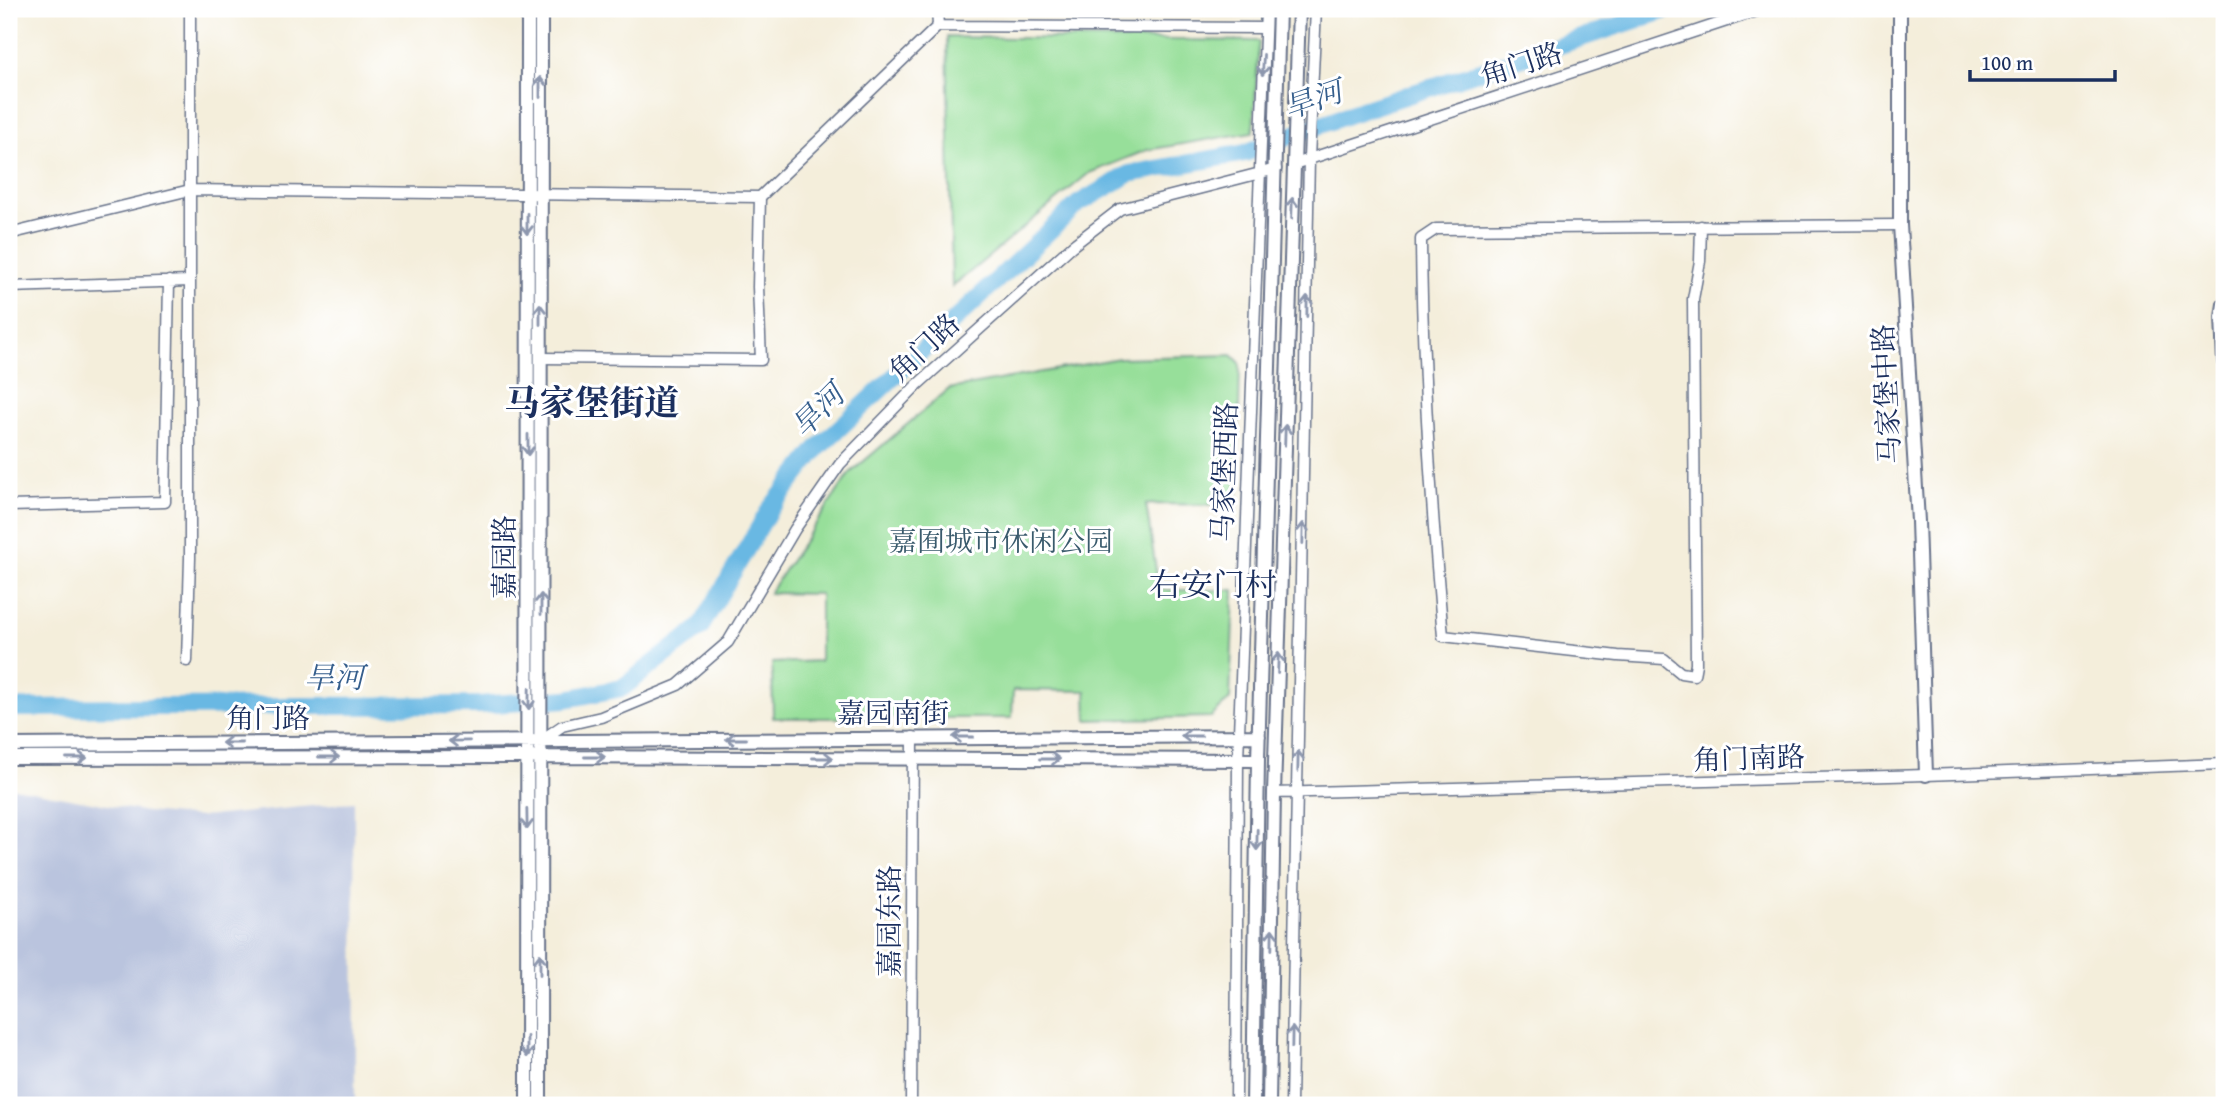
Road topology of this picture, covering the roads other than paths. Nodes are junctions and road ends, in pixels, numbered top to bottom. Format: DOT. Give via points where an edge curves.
graph roads {
  1 [pos="190,9"];
  2 [pos="528,9"];
  3 [pos="541,9"];
  4 [pos="937,9"];
  5 [pos="1266,9"];
  6 [pos="1279,9"];
  7 [pos="1299,9"];
  8 [pos="1316,9"];
  9 [pos="1763,9"];
  10 [pos="1900,9"];
  11 [pos="938,26"];
  12 [pos="1265,28"];
  13 [pos="1310,152"];
  14 [pos="1294,159"];
  15 [pos="1276,164"];
  16 [pos="1258,172"];
  17 [pos="190,190"];
  18 [pos="533,194"];
  19 [pos="760,197"];
  20 [pos="1900,225"];
  21 [pos="1701,226"];
  22 [pos="9,234"];
  23 [pos="169,281"];
  24 [pos="190,281"];
  25 [pos="9,287"];
  26 [pos="2224,304"];
  27 [pos="540,358"];
  28 [pos="2224,362"];
  29 [pos="9,506"];
  30 [pos="187,661"];
  31 [pos="535,672"];
  32 [pos="1239,736"];
  33 [pos="1259,736"];
  34 [pos="913,737"];
  35 [pos="534,741"];
  36 [pos="9,745"];
  37 [pos="533,757"];
  38 [pos="9,758"];
  39 [pos="912,758"];
  40 [pos="1238,760"];
  41 [pos="1258,760"];
  42 [pos="2224,764"];
  43 [pos="1926,775"];
  44 [pos="1274,793"];
  45 [pos="1298,793"];
  46 [pos="527,1105"];
  47 [pos="540,1105"];
  48 [pos="911,1105"];
  49 [pos="1236,1105"];
  50 [pos="1253,1105"];
  51 [pos="1269,1105"];
  52 [pos="1291,1105"];
  1 -- 17 [label="street"];
  2 -- 18 [label="main road, 嘉园路"];
  18 -- 3 [label="main road, 嘉园路, one-way"];
  4 -- 11 [label="street"];
  5 -- 12 [label="street, 马家堡西路"];
  6 -- 15 [label="main road, 马家堡西路"];
  7 -- 14 [label="main road"];
  8 -- 13 [label="street"];
  9 -- 13 [label="street, 角门路"];
  10 -- 20 [label="main road, 马家堡中路"];
  11 -- 12 [label="street"];
  11 -- 19 [label="street"];
  12 -- 16 [label="street, 马家堡西路, one-way"];
  13 -- 14 [label="street, 角门路"];
  45 -- 13 [label="street, one-way"];
  44 -- 14 [label="main road, one-way"];
  15 -- 16 [label="street, 角门路"];
  15 -- 33 [label="main road, 马家堡西路"];
  16 -- 32 [label="street, 马家堡西路"];
  16 -- 35 [label="street, 角门路" via="1120,209 1072,246 916,386 840,464 795,528 728,642 678,685 601,718 562,726"];
  17 -- 18 [label="street"];
  17 -- 22 [label="street"];
  17 -- 24 [label="street"];
  18 -- 19 [label="street"];
  27 -- 18 [label="main road, 嘉园路, one-way"];
  18 -- 31 [label="main road, 嘉园路, one-way"];
  19 -- 27 [label="street" via="761,360"];
  20 -- 21 [label="street"];
  20 -- 43 [label="main road, 马家堡中路" via="1918,522"];
  21 -- 21 [label="street" via="1693,299 1694,675 1681,673 1664,659 1443,636 1422,344 1421,239 1436,229"];
  23 -- 24 [label="street"];
  23 -- 25 [label="street"];
  23 -- 29 [label="street" via="165,502"];
  24 -- 30 [label="street"];
  26 -- 28 [label="main road"];
  31 -- 27 [label="main road, 嘉园路, one-way"];
  31 -- 35 [label="main road, 嘉园路"];
  32 -- 33 [label="main road, 嘉园南街"];
  32 -- 34 [label="main road, 嘉园南街, one-way"];
  32 -- 40 [label="street, 马家堡西路"];
  33 -- 41 [label="main road, 马家堡西路"];
  34 -- 35 [label="main road, 嘉园南街, one-way"];
  34 -- 39 [label="street, 嘉园东路"];
  35 -- 36 [label="main road, 角门路, one-way"];
  35 -- 37 [label="main road, 嘉园路"];
  38 -- 37 [label="main road, 角门路, one-way"];
  37 -- 39 [label="main road, 嘉园南街, one-way"];
  37 -- 46 [label="main road, 嘉园路, one-way"];
  47 -- 37 [label="main road, 嘉园路, one-way"];
  39 -- 40 [label="main road, 嘉园南街, one-way"];
  39 -- 48 [label="street, 嘉园东路"];
  40 -- 41 [label="main road, 嘉园南街"];
  40 -- 49 [label="street, 马家堡西路"];
  41 -- 50 [label="main road, 马家堡西路, one-way"];
  42 -- 43 [label="street, 角门南路"];
  43 -- 45 [label="street, 角门南路"];
  44 -- 45 [label="street, 角门南路"];
  51 -- 44 [label="main road, one-way"];
  52 -- 45 [label="street, one-way"];
}
